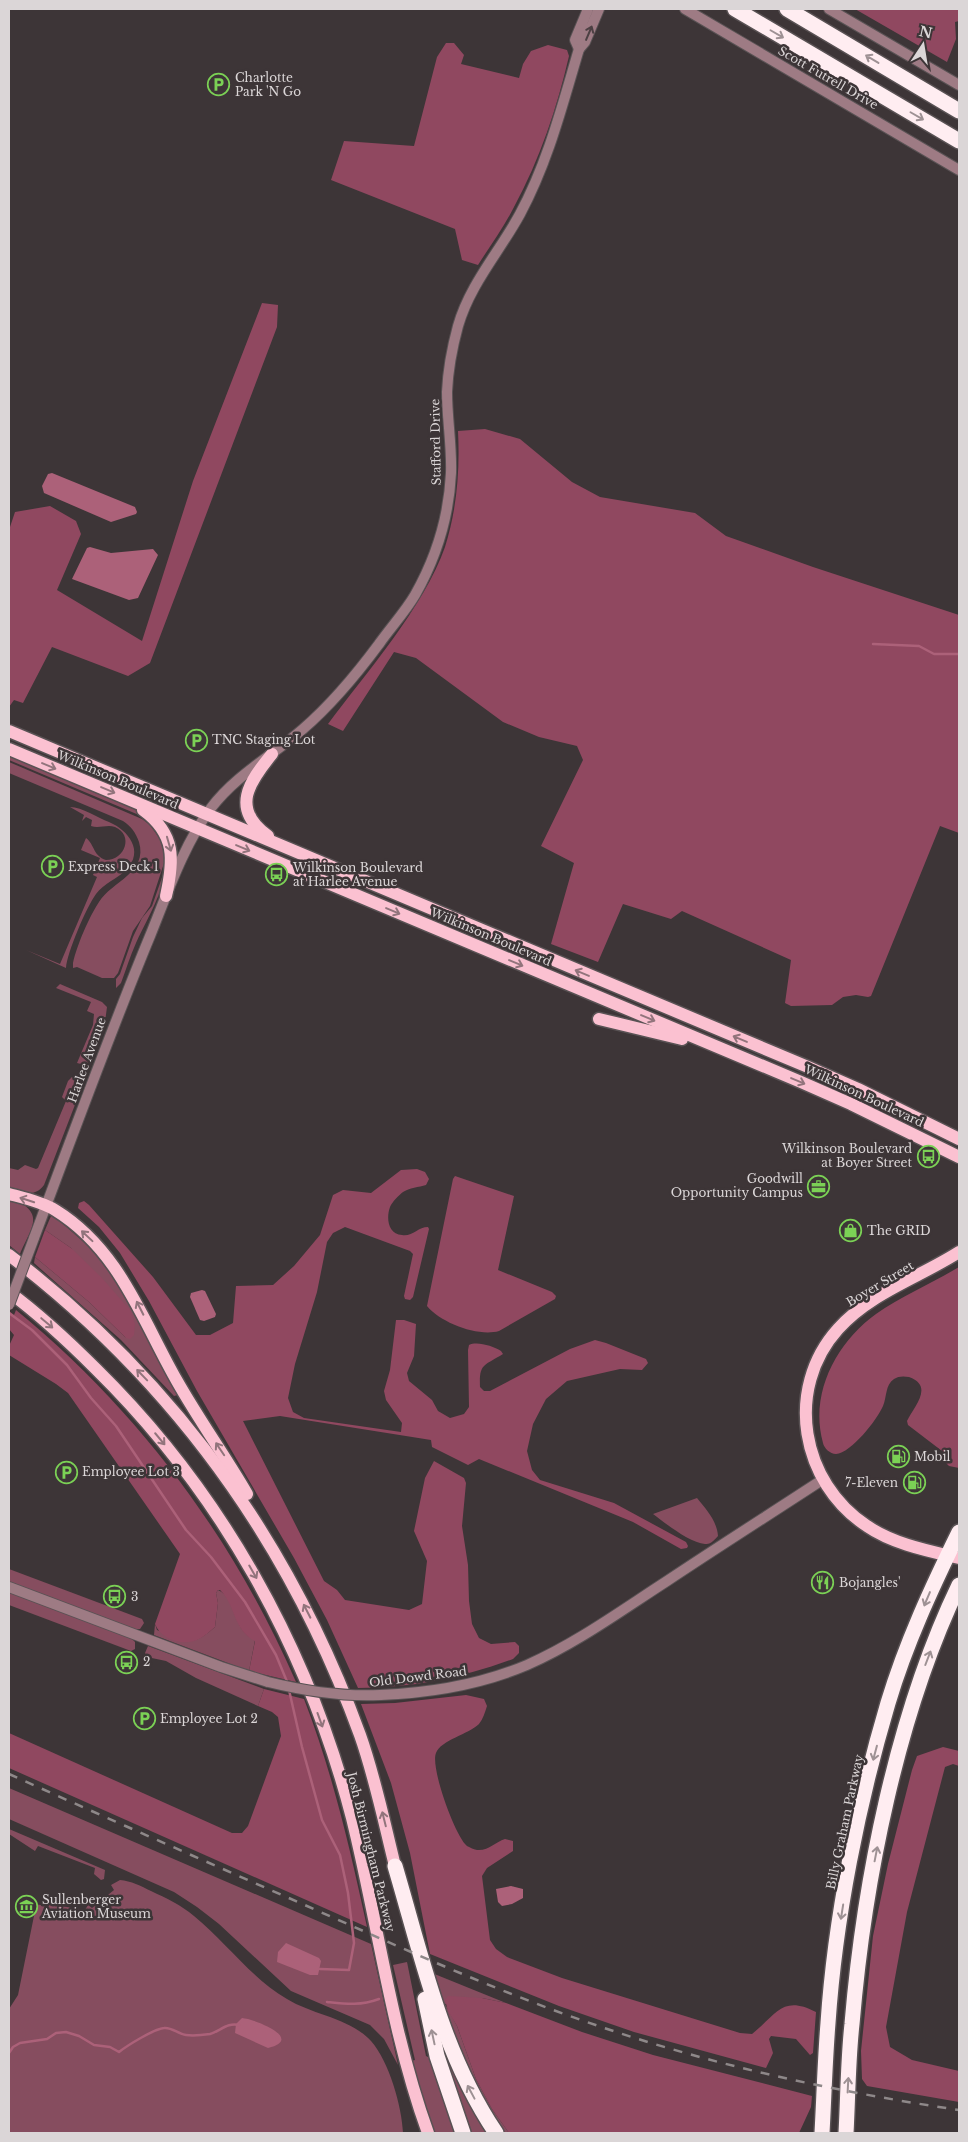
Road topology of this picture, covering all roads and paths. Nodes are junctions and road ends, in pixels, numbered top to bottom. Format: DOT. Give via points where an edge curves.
graph roads {
  1 [pos="588,9"];
  2 [pos="599,9"];
  3 [pos="685,9"];
  4 [pos="735,9"];
  5 [pos="787,9"];
  6 [pos="828,9"];
  7 [pos="579,49"];
  8 [pos="959,85"];
  9 [pos="959,111"];
  10 [pos="959,141"];
  11 [pos="959,170"];
  12 [pos="9,731"];
  13 [pos="9,749"];
  14 [pos="272,754"];
  15 [pos="125,798"];
  16 [pos="207,814"];
  17 [pos="198,829"];
  18 [pos="290,850"];
  19 [pos="166,896"];
  20 [pos="600,1019"];
  21 [pos="719,1048"];
  22 [pos="959,1139"];
  23 [pos="959,1157"];
  24 [pos="9,1194"];
  25 [pos="46,1206"];
  26 [pos="959,1252"];
  27 [pos="9,1256"];
  28 [pos="9,1292"];
  29 [pos="9,1305"];
  30 [pos="822,1480"];
  31 [pos="959,1532"];
  32 [pos="954,1556"];
  33 [pos="285,1568"];
  34 [pos="959,1585"];
  35 [pos="9,1587"];
  36 [pos="395,1866"];
  37 [pos="824,2098"];
  38 [pos="428,2133"];
  39 [pos="463,2133"];
  40 [pos="496,2133"];
  41 [pos="813,2133"];
  42 [pos="822,2133"];
  43 [pos="846,2133"];
  1 -- 7 [label="street, Stafford Drive" via="575,40"];
  7 -- 2 [label="street, Stafford Drive, one-way"];
  3 -- 11 [label="street, Scott Futrell Drive"];
  4 -- 10 [label="highway, one-way"];
  9 -- 5 [label="highway, one-way"];
  6 -- 8 [label="street"];
  7 -- 14 [label="street, Stafford Drive" via="537,180 511,230 474,289 460,321 447,388 451,448 449,492 431,562 408,606 364,664 319,715"];
  12 -- 16 [label="main road, Wilkinson Boulevard"];
  13 -- 15 [label="main road, Wilkinson Boulevard, one-way"];
  14 -- 16 [label="street, Stafford Drive" via="240,777"];
  14 -- 18 [label="main road" via="249,785 247,806 257,827"];
  15 -- 17 [label="main road, Wilkinson Boulevard"];
  15 -- 19 [label="main road, one-way" via="150,815 169,842 171,862"];
  16 -- 17 [label="street, Stafford Drive"];
  16 -- 18 [label="main road, Wilkinson Boulevard"];
  17 -- 19 [label="street, Harlee Avenue"];
  17 -- 21 [label="main road, Wilkinson Boulevard, one-way"];
  22 -- 18 [label="main road, Wilkinson Boulevard, one-way" via="808,1067"];
  19 -- 25 [label="street, Harlee Avenue" via="122,1001"];
  20 -- 21 [label="main road"];
  21 -- 23 [label="main road, Wilkinson Boulevard, one-way" via="852,1104"];
  25 -- 24 [label="main road, one-way"];
  25 -- 29 [label="street, Harlee Avenue, bridge"];
  33 -- 25 [label="main road, one-way" via="254,1505 186,1398 134,1297 86,1234"];
  26 -- 30 [label="main road, Boyer Street" via="860,1310 838,1329 823,1349 806,1402 812,1457"];
  33 -- 27 [label="main road, Josh Birmingham Parkway, one-way" via="233,1487 158,1392 74,1308"];
  28 -- 38 [label="main road, Josh Birmingham Parkway, one-way" via="114,1386 163,1442 227,1530 284,1631 322,1723 349,1810 406,2064"];
  30 -- 32 [label="main road, Boyer Street" via="839,1504 868,1528 897,1541"];
  30 -- 35 [label="street, Old Dowd Road, bridge" via="546,1656 475,1683 423,1692 380,1696 299,1690 215,1665"];
  31 -- 32 [label="highway, Billy Graham Parkway"];
  32 -- 37 [label="highway, Billy Graham Parkway, one-way" via="929,1594 900,1665 872,1764 846,1886 828,2022"];
  36 -- 33 [label="main road, Josh Birmingham Parkway, one-way" via="360,1735 314,1624"];
  43 -- 34 [label="highway, one-way" via="851,2024 881,1829 910,1710"];
  39 -- 36 [label="highway, one-way" via="437,2056"];
  40 -- 36 [label="highway, one-way" via="470,2090 445,2032"];
  37 -- 41 [label="highway"];
  37 -- 42 [label="highway, Billy Graham Parkway"];
}
